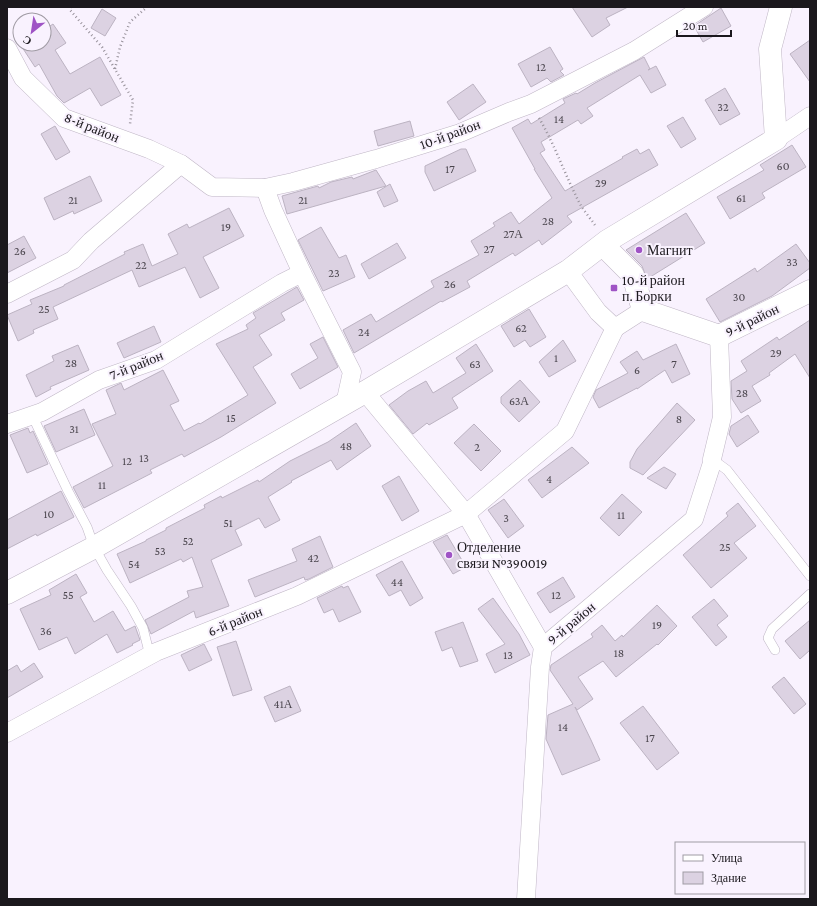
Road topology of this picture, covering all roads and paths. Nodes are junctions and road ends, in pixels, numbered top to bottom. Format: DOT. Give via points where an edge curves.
graph roads {
  1 [pos="71,7"];
  2 [pos="147,7"];
  3 [pos="704,7"];
  4 [pos="780,7"];
  5 [pos="7,48"];
  6 [pos="115,70"];
  7 [pos="531,104"];
  8 [pos="810,116"];
  9 [pos="776,139"];
  10 [pos="128,141"];
  11 [pos="181,164"];
  12 [pos="265,188"];
  13 [pos="605,243"];
  14 [pos="568,271"];
  15 [pos="302,273"];
  16 [pos="810,291"];
  17 [pos="7,294"];
  18 [pos="643,310"];
  19 [pos="615,328"];
  20 [pos="720,336"];
  21 [pos="365,392"];
  22 [pos="345,404"];
  23 [pos="32,415"];
  24 [pos="7,424"];
  25 [pos="712,459"];
  26 [pos="466,514"];
  27 [pos="94,547"];
  28 [pos="810,576"];
  29 [pos="7,593"];
  30 [pos="810,594"];
  31 [pos="543,648"];
  32 [pos="775,650"];
  33 [pos="150,656"];
  34 [pos="7,733"];
  35 [pos="526,899"];
  1 -- 6 [label="path" via="70,10 102,47"];
  2 -- 6 [label="path" via="130,22 120,47"];
  3 -- 7 [label="street, 10-й район" via="634,51"];
  4 -- 9 [label="street" via="770,49"];
  5 -- 10 [label="street, 8-й район" via="23,78 64,118"];
  6 -- 10 [label="path" via="133,100"];
  7 -- 12 [label="street, 10-й район" via="460,133 376,159"];
  7 -- 13 [label="path" via="550,137 580,204"];
  8 -- 9 [label="street"];
  9 -- 13 [label="street"];
  10 -- 11 [label="street, 8-й район"];
  11 -- 12 [label="street, 10-й район" via="212,188"];
  11 -- 17 [label="street" via="72,260"];
  12 -- 15 [label="street"];
  13 -- 14 [label="street"];
  13 -- 18 [label="street" via="633,275"];
  14 -- 19 [label="street" via="598,312"];
  14 -- 21 [label="street"];
  15 -- 22 [label="street" via="352,372"];
  15 -- 23 [label="street, 7-й район" via="156,360 99,380"];
  16 -- 20 [label="street, 9-й район"];
  18 -- 19 [label="street"];
  18 -- 20 [label="street"];
  19 -- 26 [label="street, 6-й район" via="564,431"];
  20 -- 25 [label="street, 9-й район" via="722,417"];
  21 -- 22 [label="street"];
  21 -- 26 [label="street"];
  22 -- 27 [label="street"];
  23 -- 24 [label="street, 7-й район"];
  23 -- 27 [label="lane" via="87,527"];
  25 -- 28 [label="lane" via="727,470"];
  25 -- 31 [label="street, 9-й район" via="694,518"];
  26 -- 31 [label="street"];
  26 -- 33 [label="street, 6-й район" via="297,596"];
  27 -- 29 [label="street"];
  27 -- 33 [label="lane" via="143,628"];
  30 -- 32 [label="lane" via="772,629 768,638"];
  31 -- 35 [label="street, 9-й район"];
  33 -- 34 [label="street, 6-й район"];
}
